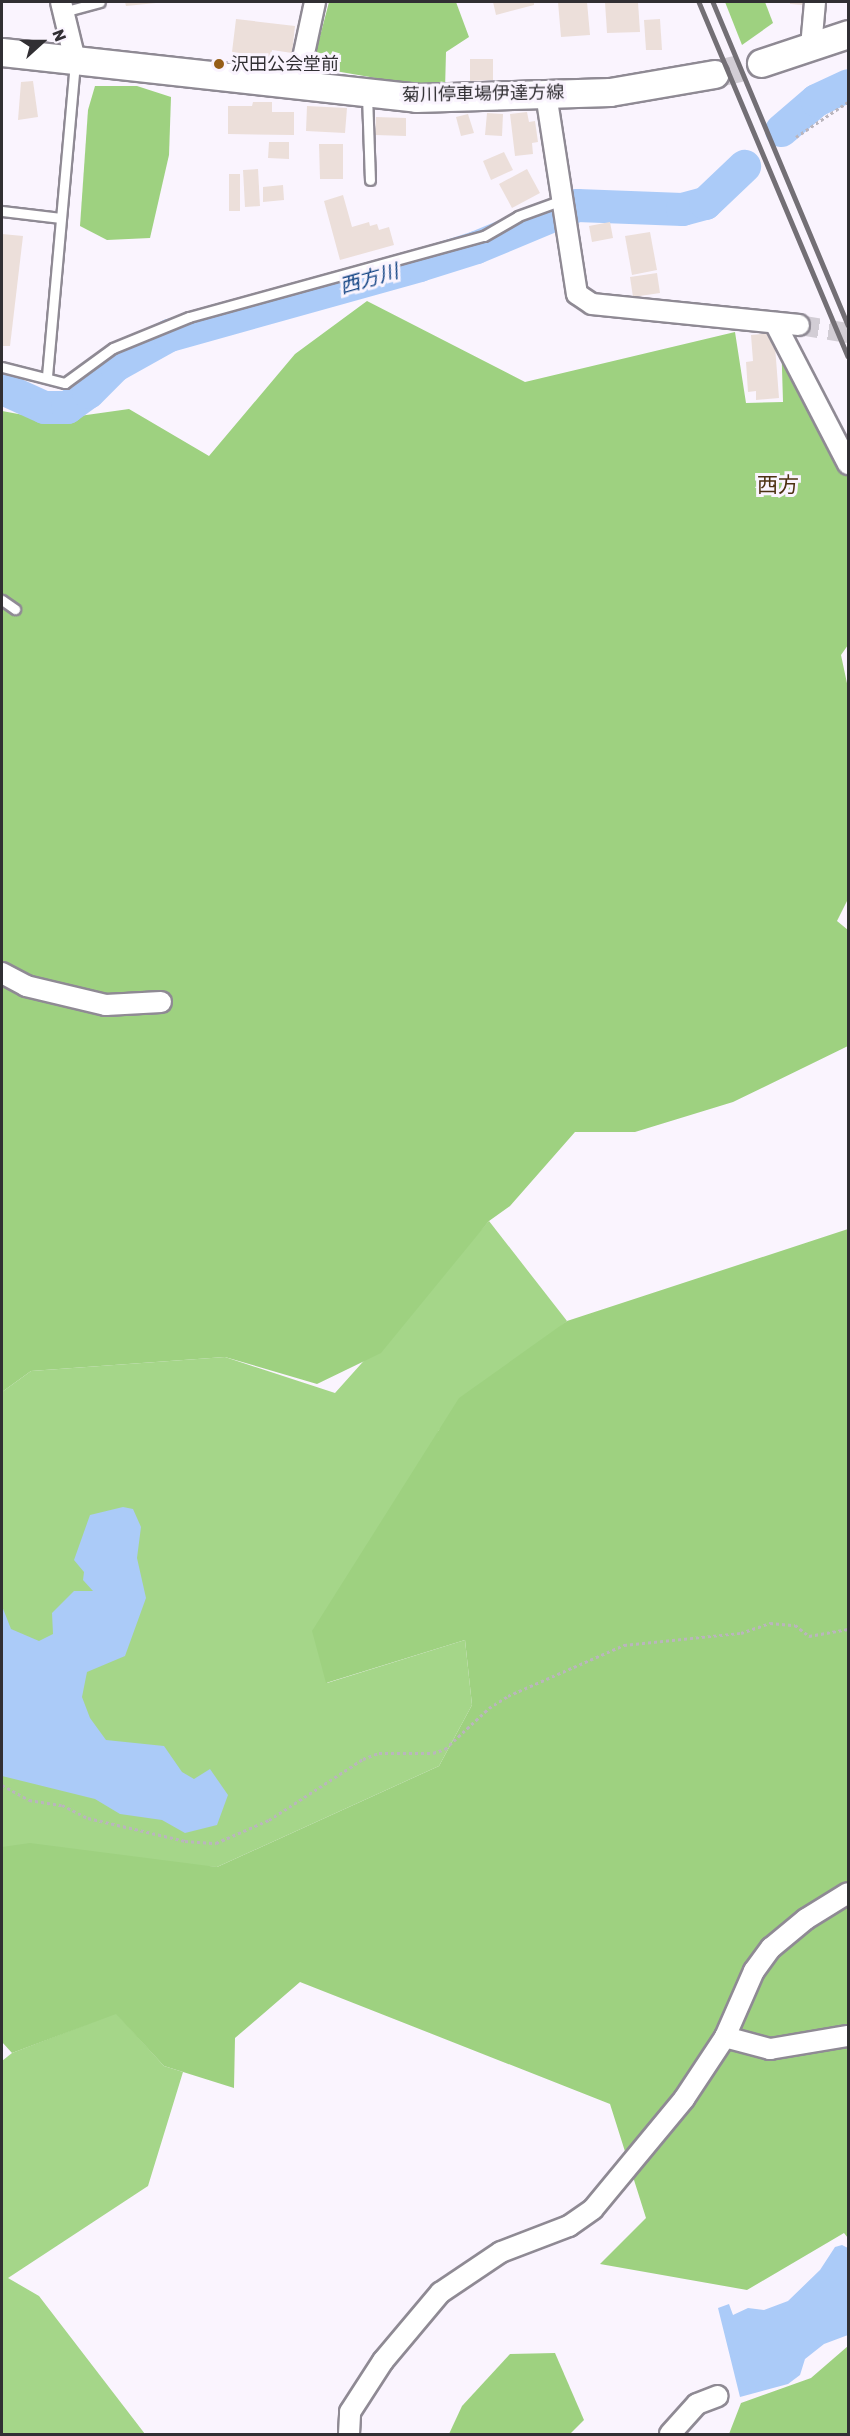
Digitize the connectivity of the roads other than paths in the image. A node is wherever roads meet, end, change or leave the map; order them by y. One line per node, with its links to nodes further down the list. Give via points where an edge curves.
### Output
1 (100, 2): 4 (lane)
2 (315, 2): 11 (street)
3 (815, 2): 6 (street)
4 (62, 7): 8 (street)
5 (849, 34): 6 (main road)
6 (811, 47): 9 (main road)
7 (2, 52): 8 (main road, 菊川停車場伊達方線)
8 (75, 60): 11 (main road, 菊川停車場伊達方線); 17 (lane)
9 (761, 63)
10 (714, 74): 13 (main road, 菊川停車場伊達方線, via 610,92)
11 (297, 86): 12 (main road, 菊川停車場伊達方線)
12 (367, 93): 13 (main road, 菊川停車場伊達方線, via 416,98); 14 (lane)
13 (546, 94): 15 (street)
14 (370, 180)
15 (562, 201): 18 (street, via 577,294 592,304); 21 (lane, via 518,216 483,236 189,317 113,348 65,383)
16 (2, 211): 17 (lane)
17 (61, 218): 21 (lane)
18 (775, 323): 19 (street); 22 (street)
19 (799, 325)
20 (2, 367): 21 (lane)
21 (47, 376)
22 (849, 464)
23 (2, 600): 24 (lane)
24 (15, 609)
25 (2, 973): 26 (street, via 26,986 106,1005)
26 (161, 1002)
27 (849, 1893): 29 (street, via 806,1919 771,1948 754,1971)
28 (849, 2036): 29 (street, via 770,2049)
29 (725, 2037): 31 (street, via 684,2099 593,2209 569,2226 501,2252 441,2293 383,2361 351,2412)
30 (718, 2396): 32 (street, via 697,2404)
31 (349, 2434)
32 (670, 2434)

